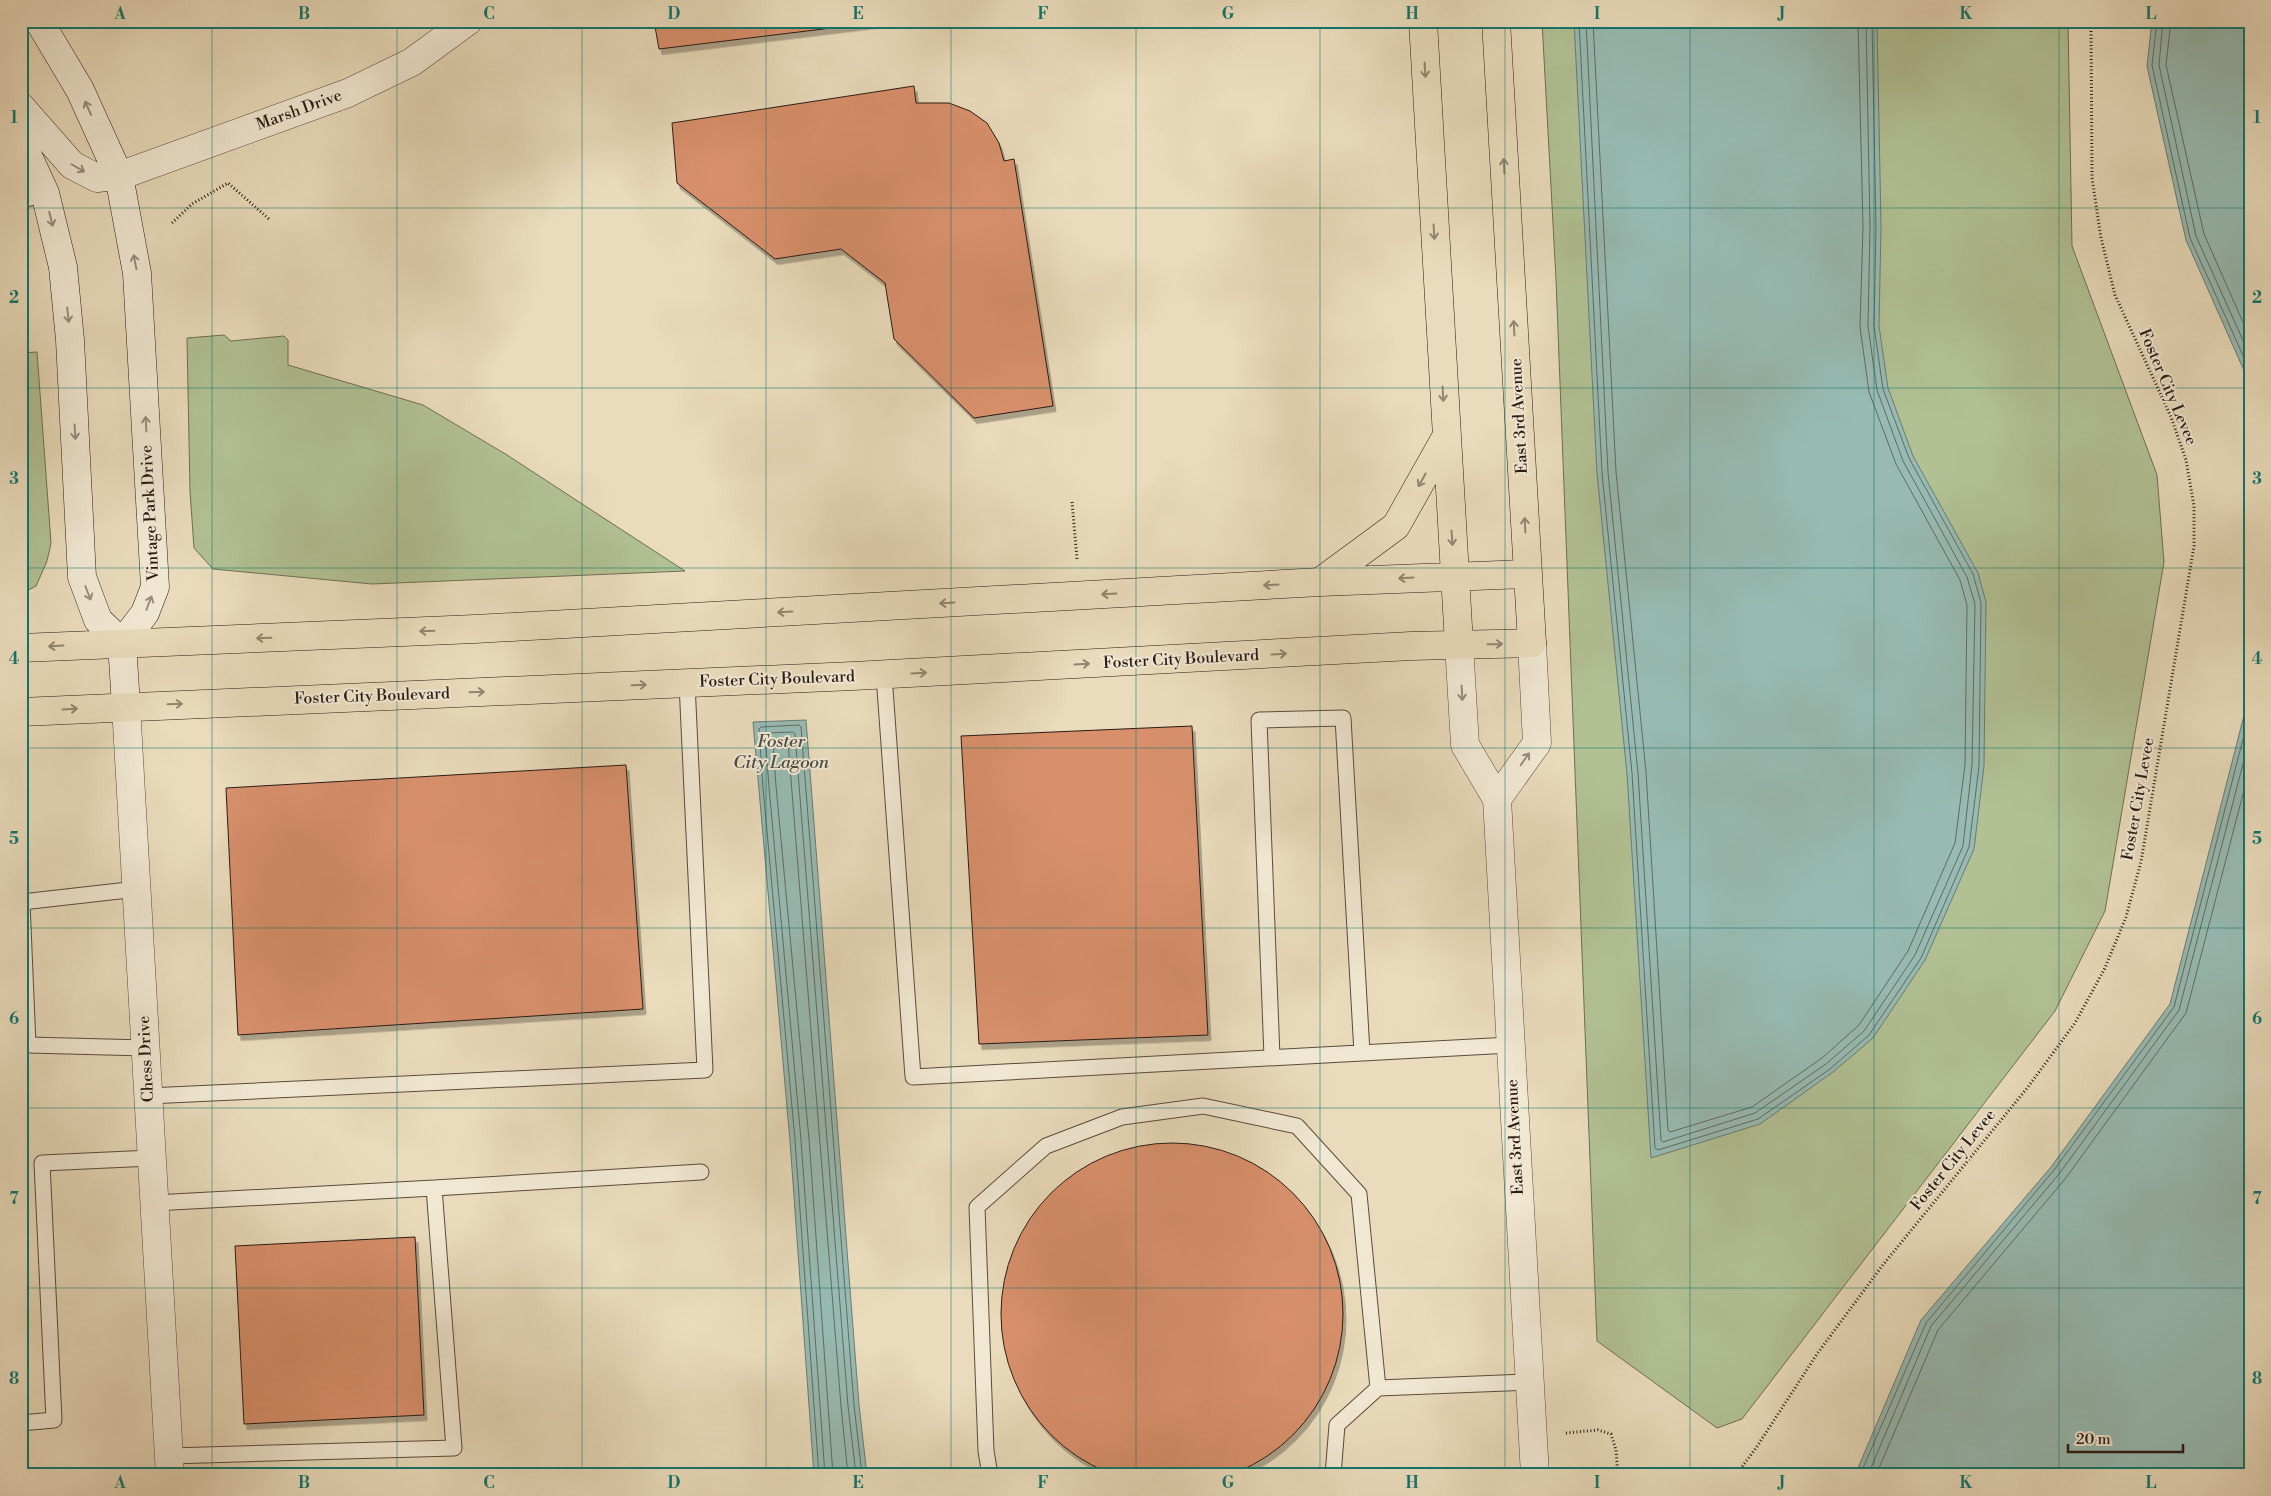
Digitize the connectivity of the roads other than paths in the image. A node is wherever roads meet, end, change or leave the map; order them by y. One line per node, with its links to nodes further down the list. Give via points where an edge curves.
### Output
1 (39, 21): 7 (street, Vintage Park Drive, one-way to 1, via 80,90)
2 (1423, 21): 9 (main road, East 3rd Avenue, one-way to 9)
3 (1496, 21): 10 (main road, East 3rd Avenue, one-way to 3)
4 (453, 25): 7 (street, Marsh Drive, via 412,62 348,93)
5 (21, 108): 7 (street, Marsh Drive, one-way to 7, via 72,165 97,178)
6 (21, 141): 8 (street)
7 (119, 176): 13 (street, Vintage Park Drive, one-way to 7, via 145,614 155,587 137,273)
8 (33, 197): 13 (street, one-way to 13, via 63,267 70,331 82,577 98,620)
9 (1446, 437): 11 (main road, East 3rd Avenue, one-way to 11); 12 (main road, one-way to 12, via 1396,526)
10 (1528, 574): 11 (main road); 14 (main road, East 3rd Avenue)
11 (1454, 576): 12 (main road, one-way to 12); 15 (main road, East 3rd Avenue)
12 (1320, 582): 13 (main road, one-way to 13, via 475,629)
13 (122, 643): 16 (main road, one-way to 16); 19 (street, Chess Drive)
14 (1532, 643): 15 (main road, Foster City Boulevard, one-way to 14); 21 (street, East 3rd Avenue, one-way to 14, via 1537,744)
15 (1459, 644): 17 (main road, Foster City Boulevard, one-way to 15); 21 (street, East 3rd Avenue, one-way to 21, via 1465,745)
16 (21, 648)
17 (884, 675): 18 (main road, Foster City Boulevard); 26 (lane, via 913,1077)
18 (687, 683): 19 (main road, Foster City Boulevard, one-way to 18); 27 (lane, via 705,1070)
19 (126, 706): 20 (main road, Foster City Boulevard, one-way to 19); 22 (street, Chess Drive)
20 (21, 712)
21 (1497, 799): 23 (street, East 3rd Avenue)
22 (137, 889): 24 (street, Chess Drive); 24 (lane, via 22,902 28,1045)
23 (1510, 1045): 25 (lane); 32 (street, East 3rd Avenue)
24 (146, 1048): 27 (street, Chess Drive)
25 (1362, 1053): 26 (lane); 26 (lane, via 1343,718 1258,720)
26 (1272, 1058)
27 (148, 1096): 28 (street, Chess Drive)
28 (152, 1158): 31 (street, Chess Drive); 34 (lane, via 42,1163 54,1420)
29 (701, 1172): 30 (lane)
30 (434, 1188): 31 (lane); 35 (lane, via 454,1448)
31 (154, 1203): 35 (street, Chess Drive)
32 (1530, 1382): 33 (lane); 38 (street, East 3rd Avenue)
33 (1378, 1388): 36 (lane, via 1359,1194 1297,1126 1203,1106 1122,1118 1046,1146 977,1207 986,1451); 37 (lane, via 1337,1424)
34 (21, 1423)
35 (170, 1466)
36 (990, 1475)
37 (1333, 1475)
38 (1535, 1475)

